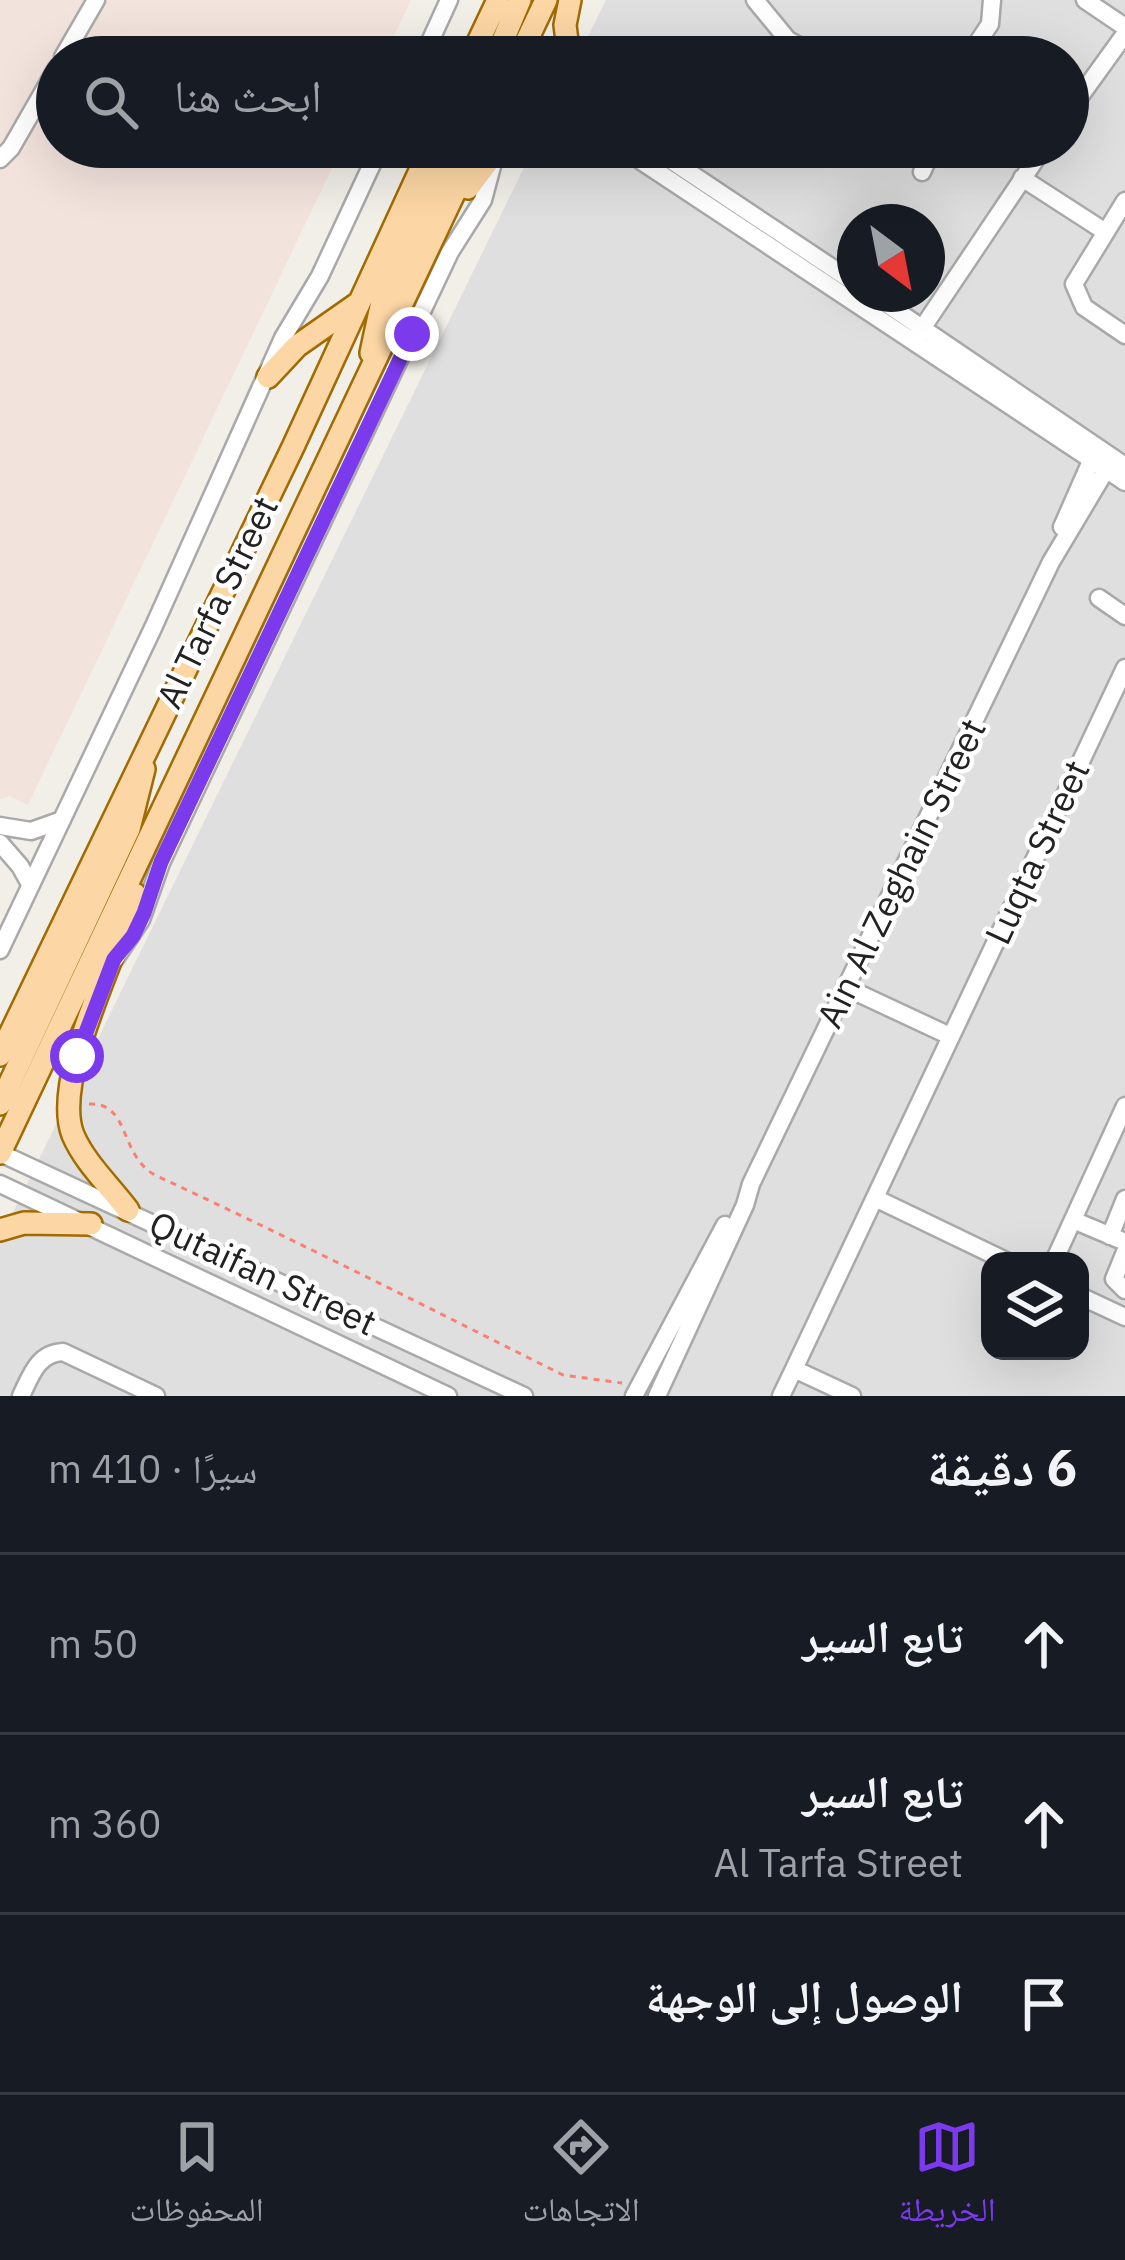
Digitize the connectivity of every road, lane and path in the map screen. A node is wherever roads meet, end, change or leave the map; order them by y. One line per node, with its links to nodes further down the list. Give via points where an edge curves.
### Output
1 (96, 0): 10 (street)
2 (449, 0): 11 (street)
3 (498, 0): 12 (main road)
4 (520, 0): 13 (main road)
5 (755, 0): 16 (street)
6 (992, 0): 17 (street)
7 (1085, 0): 9 (street)
8 (564, 2): 14 (main road); 15 (main road)
9 (1125, 30): 18 (street)
10 (75, 36)
11 (432, 36)
12 (481, 36)
13 (511, 36)
14 (527, 36)
15 (566, 36)
16 (785, 36)
17 (982, 36)
18 (1089, 82)
19 (36, 105): 20 (street)
20 (0, 159)
21 (370, 168): 39 (street, Al Tarfa Street)
22 (421, 168): 35 (main road, Al Tarfa Street)
23 (444, 168): 40 (main road, via 383,297)
24 (478, 168): 40 (main road, Al Tarfa Street)
25 (488, 168): 54 (street, Al Tarfa Street, via 486,194 450,252 133,936)
26 (654, 168): 37 (street)
27 (682, 168): 34 (street)
28 (924, 168): 30 (street)
29 (1029, 168): 31 (street)
30 (922, 172)
31 (1022, 178): 33 (street); 37 (street)
32 (1125, 201): 33 (street)
33 (1104, 231): 38 (street, via 1075,292)
34 (837, 271)
35 (357, 304): 39 (main road); 46 (main road, Al Tarfa Street)
36 (894, 312): 37 (street)
37 (919, 333): 41 (street)
38 (1125, 334)
39 (268, 377): 47 (street, Al Tarfa Street)
40 (367, 378): 50 (main road, Al Tarfa Street)
41 (1106, 460): 42 (street); 55 (street, Ain Al Zeghain Street)
42 (1125, 482)
43 (1099, 598): 44 (street)
44 (1125, 616)
45 (1125, 668): 56 (street, Luqta Street)
46 (147, 745): 57 (main road, Al Tarfa Street); 58 (main road, via 129,829)
47 (62, 820): 49 (street); 52 (street, Al Tarfa Street)
48 (0, 826): 49 (street)
49 (19, 831): 51 (street)
50 (148, 842): 54 (main road); 61 (main road, Al Tarfa Street)
51 (4, 847): 52 (street)
52 (30, 884): 53 (street, Al Tarfa Street)
53 (0, 950)
54 (114, 959): 65 (main road, via 67,1107 81,1149)
55 (845, 987): 56 (street); 77 (street, Ain Al Zeghain Street)
56 (950, 1036): 63 (street, Luqta Street)
57 (0, 1055)
58 (0, 1104)
59 (84, 1105): 77 (path, via 113,1111 136,1162 152,1174 563,1375)
60 (1125, 1108): 66 (street)
61 (0, 1153): 65 (street, Qutaifan Street)
62 (0, 1184): 67 (street)
63 (874, 1198): 70 (street); 76 (street, Luqta Street)
64 (1125, 1199): 69 (street)
65 (128, 1210): 81 (street, Qutaifan Street)
66 (1073, 1220): 69 (street); 71 (street)
67 (91, 1224): 68 (main road); 80 (street)
68 (0, 1230)
69 (1117, 1239)
70 (987, 1252)
71 (1058, 1252)
72 (1125, 1252): 73 (street, via 1114,1280)
73 (1125, 1290)
74 (1089, 1300): 75 (street)
75 (1125, 1317)
76 (794, 1369): 82 (street, Luqta Street); 83 (street)
77 (645, 1392)
78 (21, 1396): 79 (street, via 42,1359 63,1352)
79 (156, 1396)
80 (448, 1396)
81 (524, 1396)
82 (782, 1396)
83 (852, 1396)

